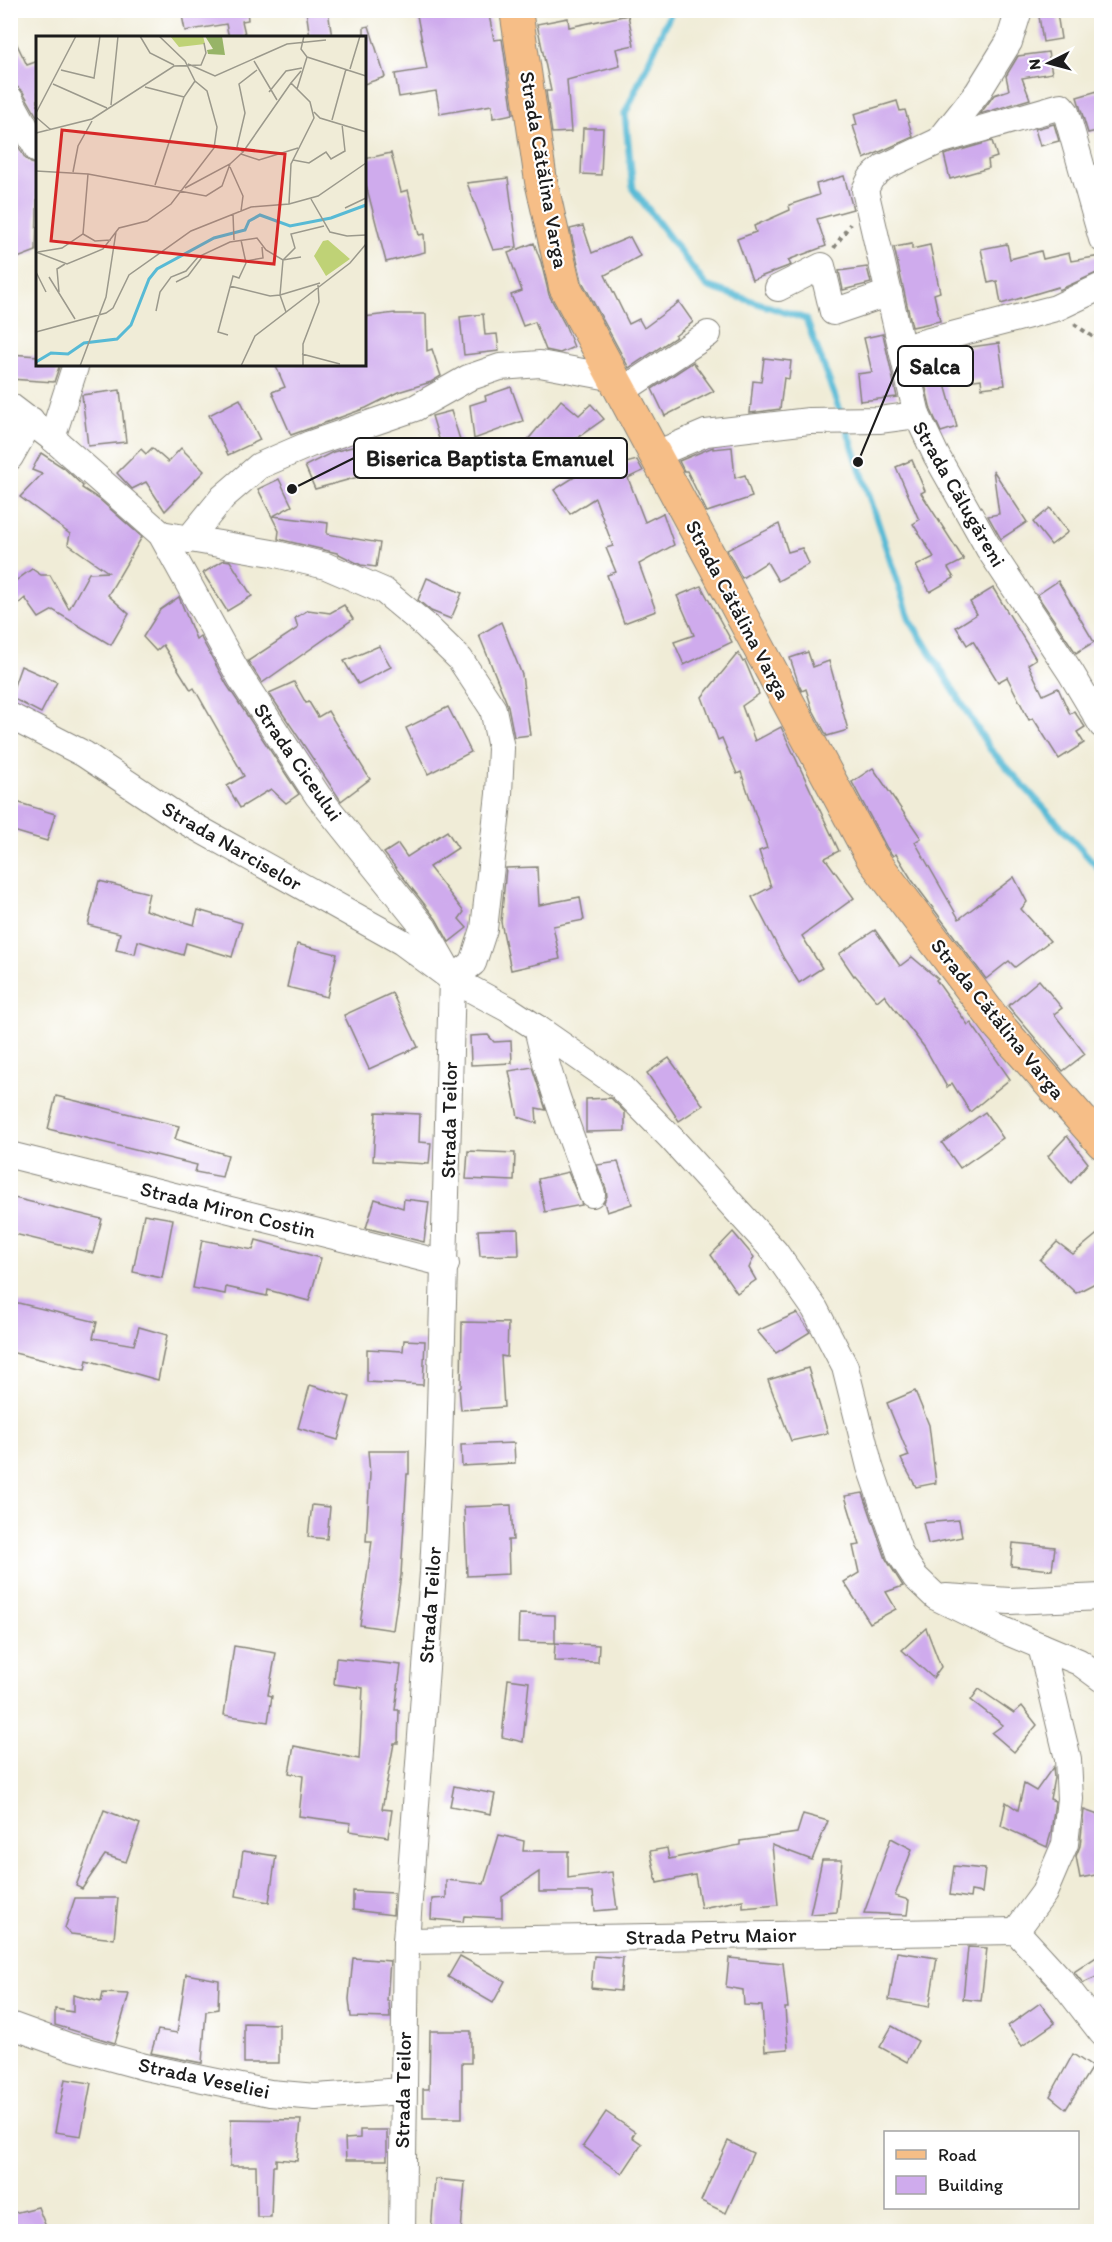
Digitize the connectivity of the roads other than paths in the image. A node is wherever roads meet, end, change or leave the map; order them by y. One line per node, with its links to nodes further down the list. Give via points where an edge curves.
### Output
1 (516, 10): 13 (main road, Strada Cătălina Varga, via 541,181 565,287)
2 (1019, 10): 4 (street, via 1003,52 978,92)
3 (10, 99): 5 (street)
4 (939, 141): 6 (street, via 1061,106 1066,112); 9 (street, via 884,167 871,178 866,194)
5 (36, 146)
6 (1101, 239)
7 (1101, 286): 11 (street, via 1056,308)
8 (778, 288): 9 (street, via 822,266 833,312)
9 (889, 293): 11 (street)
10 (708, 334): 13 (street)
11 (902, 348): 15 (street)
12 (75, 366): 17 (street)
13 (618, 385): 18 (main road, Strada Cătălina Varga); 21 (street, via 540,364 500,367 468,378 415,408 259,466 223,497)
14 (10, 406): 16 (street)
15 (917, 415): 18 (street, Strada Călugăreni, via 809,421 706,433); 22 (street, Strada Călugăreni, via 989,549)
16 (31, 420): 17 (street); 19 (street)
17 (52, 438): 20 (street)
18 (654, 455): 28 (main road, Strada Cătălina Varga, via 872,858 999,1026)
19 (10, 457)
20 (161, 534): 21 (street); 26 (street, Strada Ciceului, via 259,707 318,796 424,928)
21 (188, 540): 26 (street, via 326,566 384,591 460,659 493,709 501,747 484,929 472,963)
22 (1071, 673): 23 (street, Strada Călugăreni); 25 (street, Strada Călugăreni)
23 (1101, 704)
24 (10, 716): 26 (street, Strada Narciselor, via 84,754 183,820 402,942)
25 (1101, 725)
26 (452, 978): 27 (street, Strada Narciselor); 31 (street, Strada Teilor)
27 (537, 1028): 30 (street, via 545,1065); 32 (street, Strada Narciselor, via 619,1085 775,1252 815,1309 845,1367 870,1467 900,1554 915,1577)
28 (1101, 1143)
29 (10, 1155): 31 (street, Strada Miron Costin)
30 (592, 1194)
31 (446, 1264): 37 (street, Strada Teilor, via 433,1572)
32 (936, 1597): 33 (street, via 1010,1601); 34 (street, Strada Narciselor)
33 (1101, 1597)
34 (1041, 1646): 35 (street, Strada Narciselor, via 1079,1662); 36 (street, via 1068,1759 1070,1799 1065,1844 1044,1893)
35 (1101, 1679)
36 (1016, 1931): 37 (street, Strada Petru Maior); 39 (street, via 1061,1980)
37 (406, 1941): 40 (street, Strada Teilor)
38 (10, 2025): 40 (street, Strada Veseliei, via 145,2067 270,2093 316,2097)
39 (1101, 2033)
40 (403, 2091): 41 (street, Strada Teilor)
41 (402, 2232)

